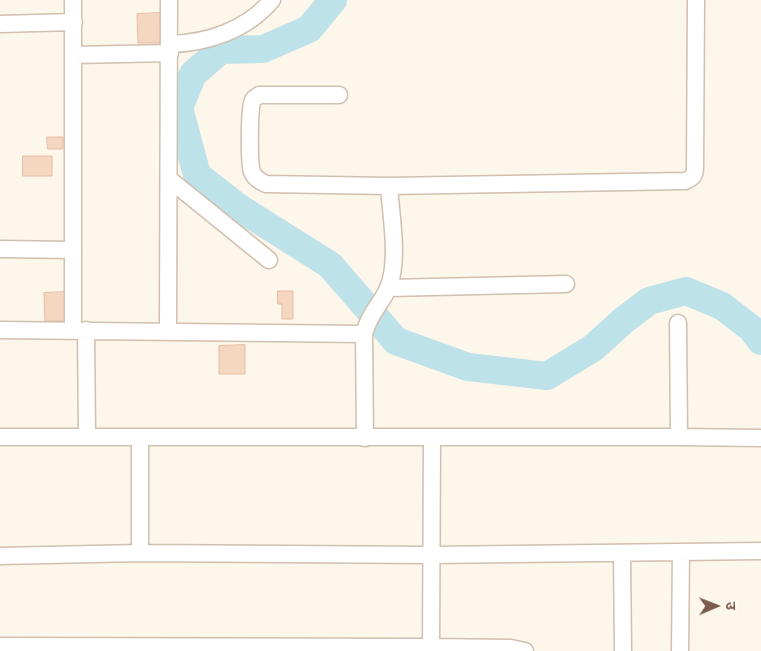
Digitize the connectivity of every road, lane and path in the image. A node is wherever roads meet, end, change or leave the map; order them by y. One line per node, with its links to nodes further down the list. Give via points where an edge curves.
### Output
1 (73, 0): 5 (street)
2 (169, 0): 7 (street)
3 (272, 0): 7 (street, via 251,20 235,29)
4 (696, 0): 11 (street, via 696,167 691,178 685,181)
5 (74, 22): 6 (street); 8 (street)
6 (0, 24)
7 (170, 49): 8 (street); 10 (street)
8 (73, 55): 13 (street)
9 (339, 95): 11 (street, via 267,94 253,100 252,171 257,180 266,184)
10 (169, 179): 14 (street); 21 (street)
11 (389, 186): 16 (street, via 394,257)
12 (0, 249): 13 (street)
13 (73, 250): 20 (street)
14 (270, 260)
15 (566, 284): 16 (street)
16 (388, 288): 17 (street)
17 (369, 321): 21 (street); 26 (street)
18 (678, 324): 25 (street)
19 (0, 330): 20 (street)
20 (80, 330): 21 (street); 23 (street)
21 (168, 331)
22 (0, 437): 23 (street)
23 (87, 437): 24 (street)
24 (140, 437): 26 (street); 31 (street)
25 (679, 437): 27 (street); 28 (street)
26 (365, 438): 27 (street)
27 (432, 438): 33 (street)
28 (761, 438)
29 (761, 551): 30 (street)
30 (681, 552): 32 (street); 40 (street)
31 (140, 553): 33 (street); 34 (street)
32 (622, 554): 33 (street); 39 (street)
33 (431, 555): 36 (street)
34 (0, 556)
35 (0, 646): 37 (street)
36 (432, 646): 37 (street); 38 (street)
37 (287, 648)
38 (525, 651)
39 (623, 651)
40 (680, 651)

